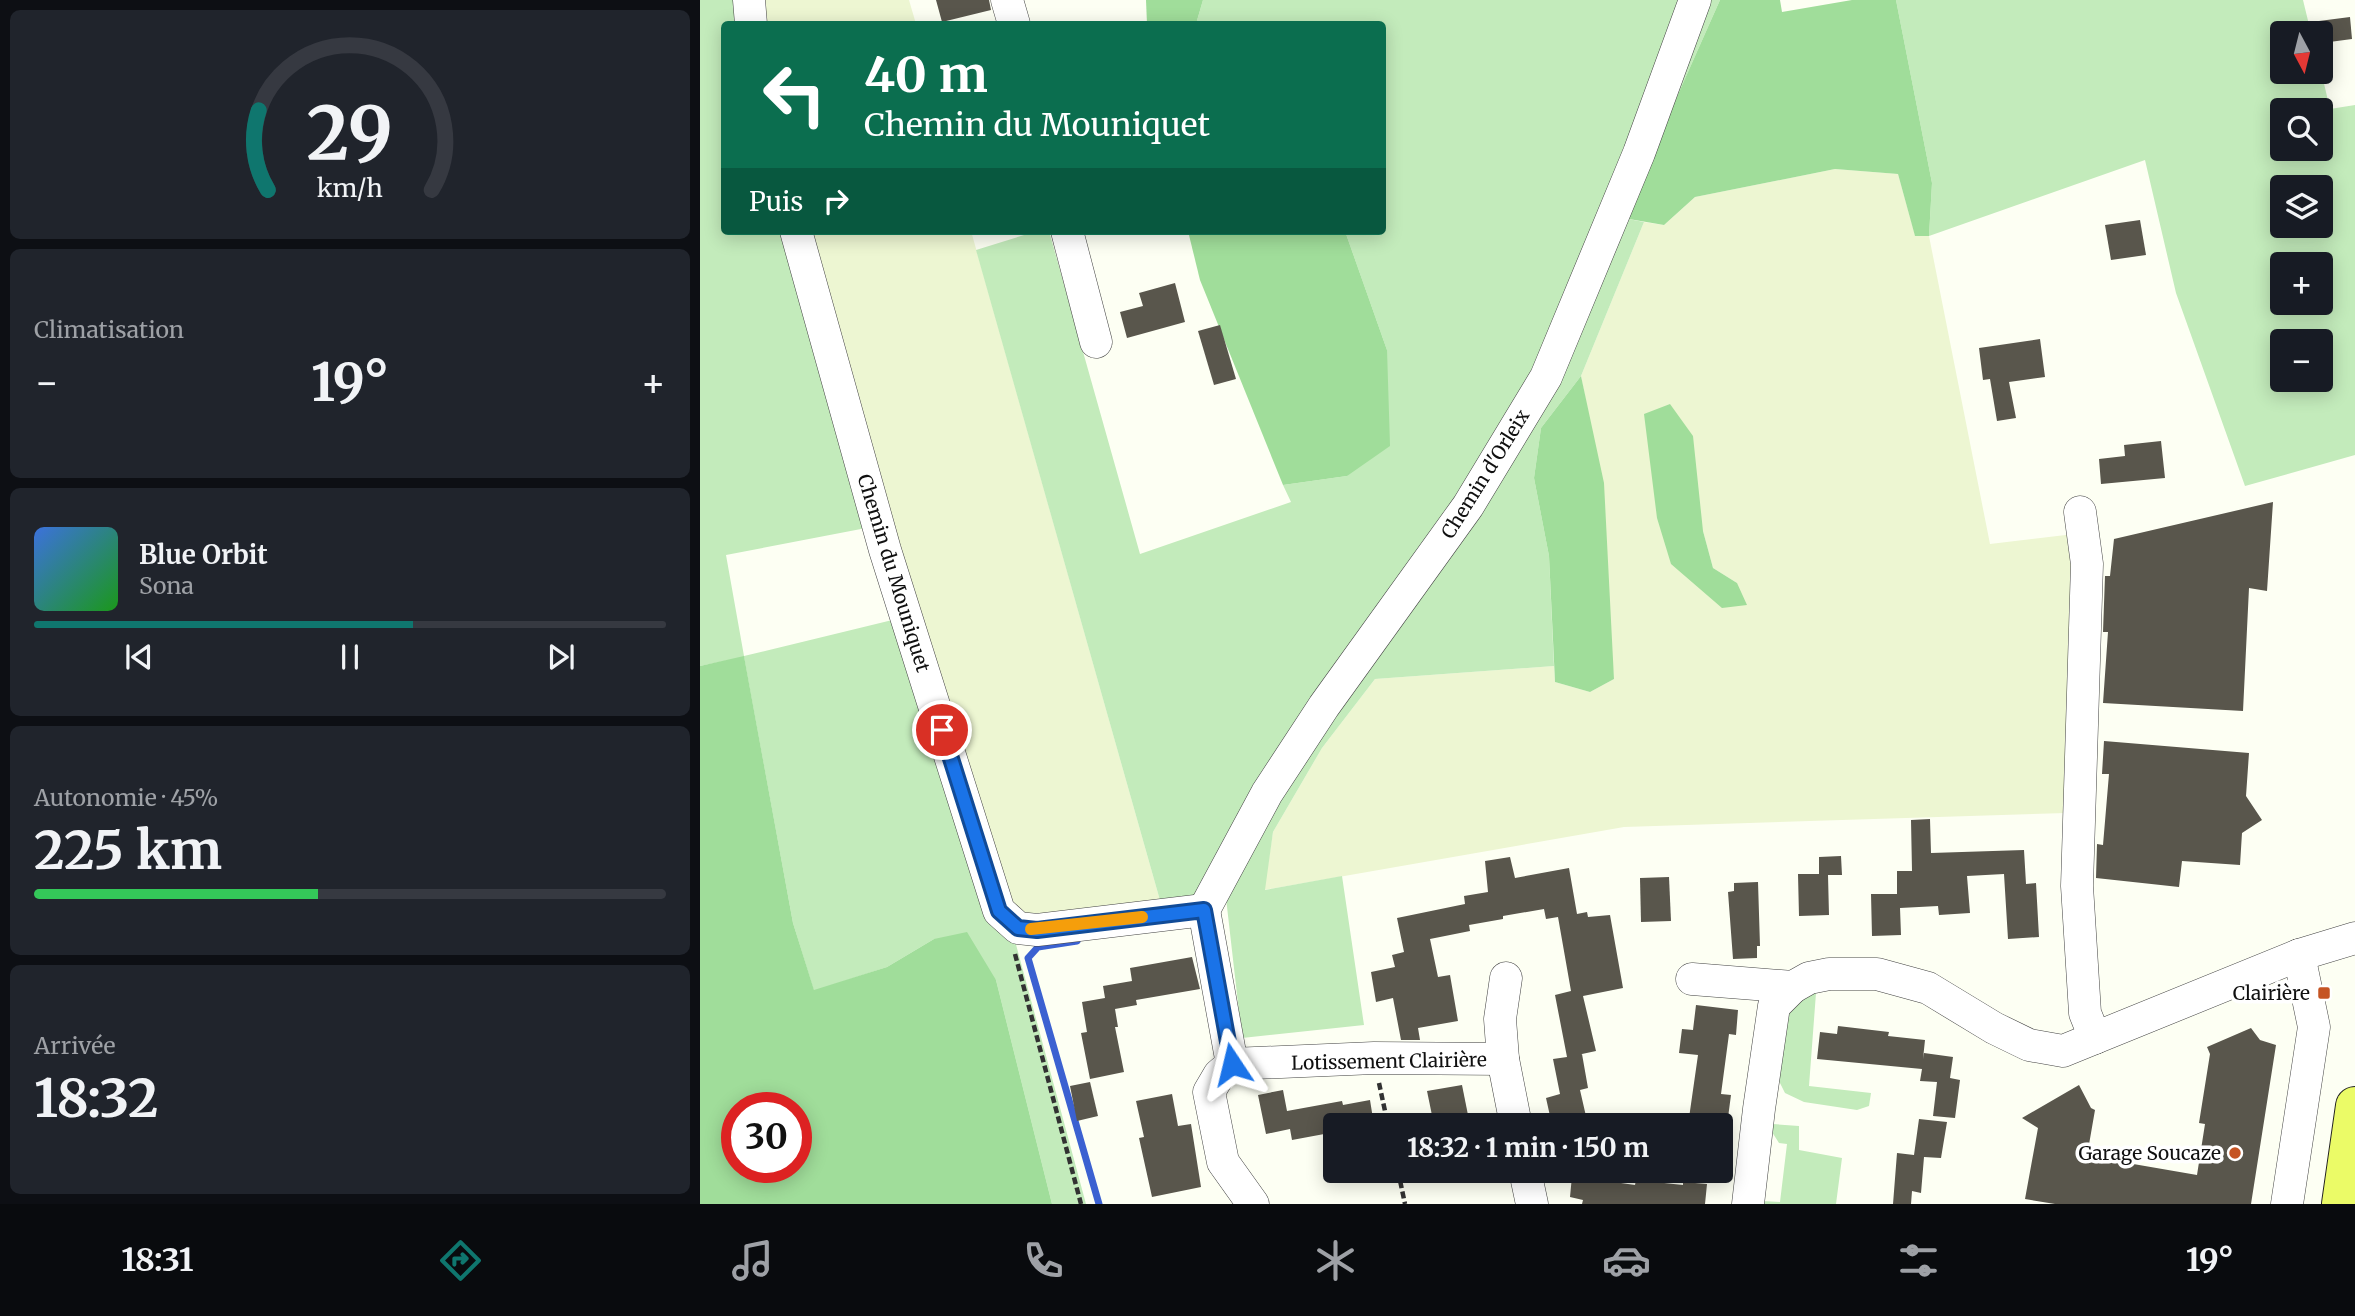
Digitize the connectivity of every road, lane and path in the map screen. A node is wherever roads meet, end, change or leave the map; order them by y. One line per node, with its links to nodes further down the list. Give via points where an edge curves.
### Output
1 (749, 0): 4 (street)
2 (1007, 0): 5 (street)
3 (1695, 0): 10 (street, Chemin d'Orleix, via 1639,153 1546,377 1468,506 1267,793)
4 (751, 21)
5 (1013, 21)
6 (797, 235): 11 (street, Chemin du Mouniquet, via 884,550 999,911)
7 (1068, 235): 8 (street)
8 (1096, 342)
9 (2080, 512): 17 (street, via 2087,564 2077,886 2085,1013)
10 (1204, 910): 11 (street, via 1037,930); 20 (street)
11 (1018, 928): 27 (path, via 1015,954)
12 (2355, 938): 13 (street)
13 (2300, 955): 17 (street); 32 (street, via 2314,1027)
14 (1506, 978): 19 (street, Lotissement Clairière, via 1500,1019)
15 (1692, 979): 16 (street)
16 (1793, 986): 17 (street, via 1829,974 1877,974 1928,988 2029,1045 2063,1051); 31 (street, via 1774,1006)
17 (2095, 1038)
18 (1374, 1058): 19 (street, Lotissement Clairière); 20 (street, Lotissement Clairière); 22 (path)
19 (1503, 1059): 23 (street, Lotissement Clairière)
20 (1232, 1064): 28 (street, via 1209,1092 1223,1162)
21 (2355, 1106): 24 (main road)
22 (1385, 1113)
23 (1514, 1113)
24 (2352, 1152): 33 (main road)
25 (1401, 1183): 29 (path)
26 (1528, 1183): 30 (street)
27 (1081, 1204)
28 (1253, 1204)
29 (1405, 1204)
30 (1532, 1204)
31 (1748, 1204)
32 (2287, 1204)
33 (2341, 1204)

